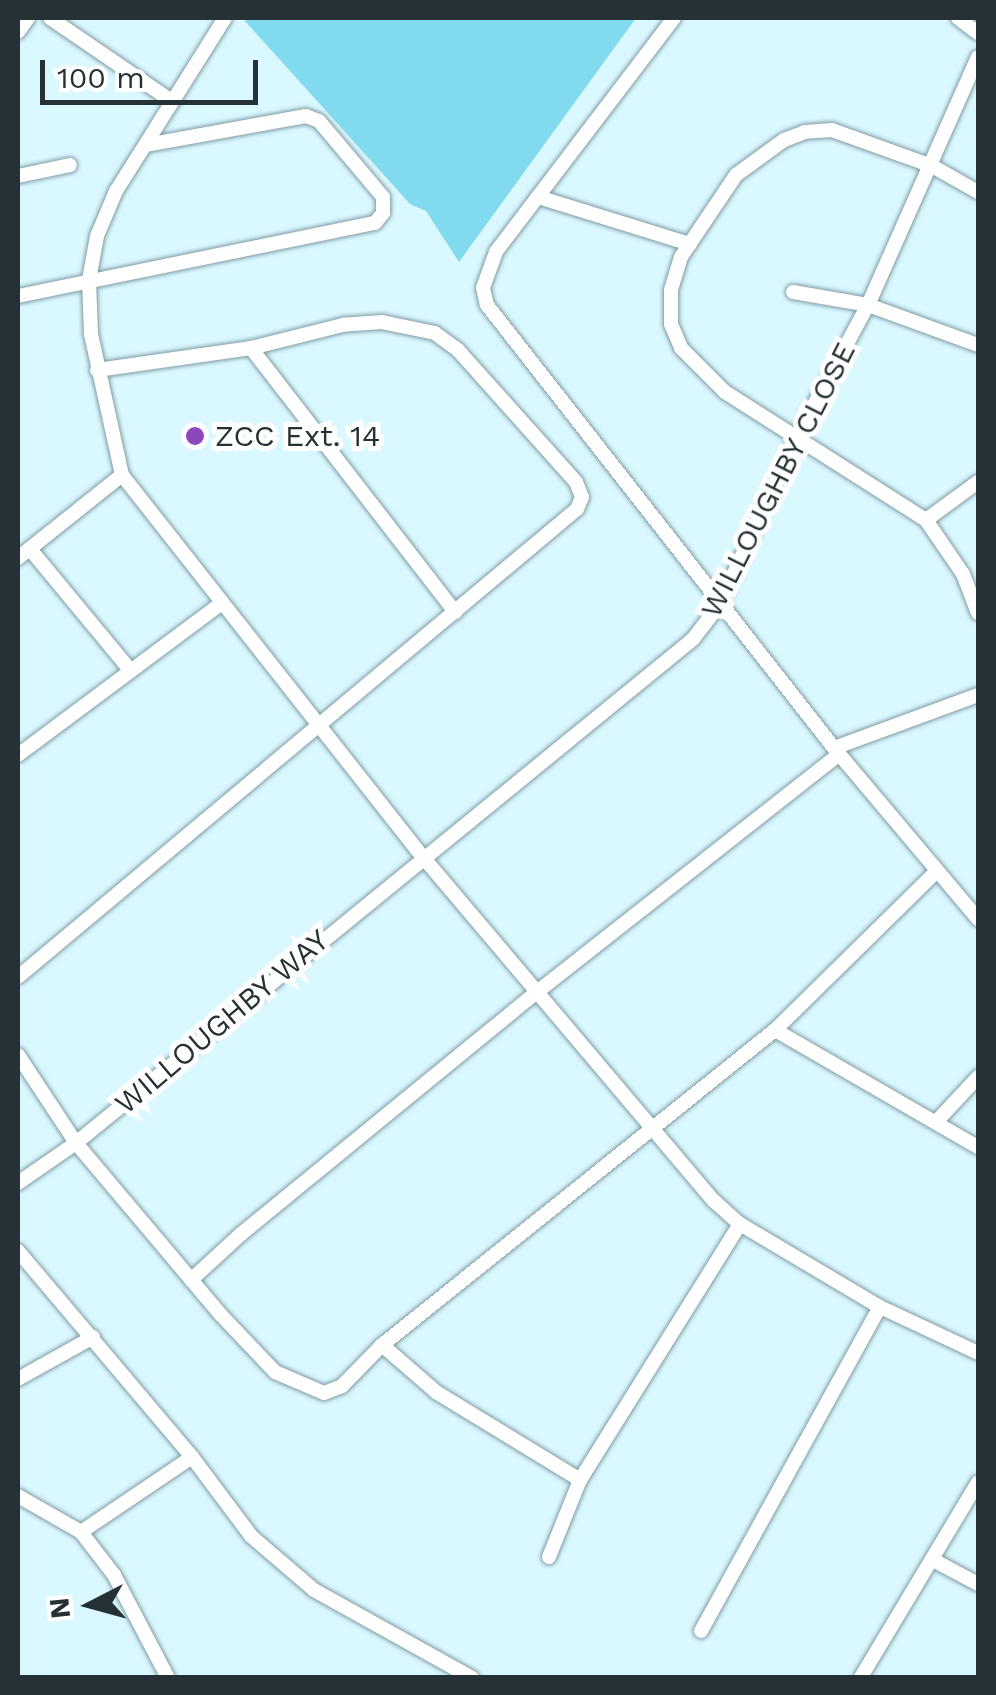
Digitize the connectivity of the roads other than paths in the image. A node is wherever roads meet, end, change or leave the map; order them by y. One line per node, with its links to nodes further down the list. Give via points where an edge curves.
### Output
1 (28, 18): 6 (street)
2 (50, 18): 9 (street)
3 (225, 18): 9 (street)
4 (674, 18): 15 (street)
5 (958, 18): 7 (street)
6 (18, 32)
7 (978, 33)
8 (978, 57): 12 (street, WILLOUGHBY CLOSE)
9 (170, 100): 10 (street)
10 (146, 144): 17 (street, via 104,221); 17 (street, via 306,116 319,121 383,197 382,213 375,223)
11 (70, 165): 13 (street)
12 (932, 166): 14 (street); 16 (street, via 832,130 805,132 759,154 736,175); 20 (street, WILLOUGHBY CLOSE)
13 (18, 176)
14 (978, 192)
15 (538, 196): 16 (street); 30 (street, via 490,263 482,288 488,305)
16 (690, 244): 24 (street, via 671,290 671,324 680,348 726,392)
17 (89, 280): 19 (street); 23 (street)
18 (793, 292): 20 (street)
19 (18, 296)
20 (868, 305): 21 (street); 24 (street, WILLOUGHBY CLOSE)
21 (978, 346)
22 (251, 348): 23 (street); 31 (street); 31 (street, via 343,324 382,322 435,333 458,350 576,482 582,498 577,510)
23 (97, 370): 25 (street)
24 (796, 438): 27 (street); 30 (street, WILLOUGHBY CLOSE)
25 (122, 475): 28 (street); 29 (street)
26 (978, 482): 27 (street)
27 (926, 520): 32 (street, via 963,574)
28 (24, 554): 33 (street)
29 (222, 603): 33 (street); 35 (street)
30 (720, 604): 36 (street); 38 (street, WILLOUGHBY CLOSE, via 694,639 656,672)
31 (455, 612): 35 (street)
32 (978, 613)
33 (131, 672): 37 (street)
34 (978, 694): 36 (street)
35 (319, 721): 38 (street); 41 (street)
36 (836, 751): 39 (street); 42 (street)
37 (18, 755)
38 (423, 857): 42 (street); 48 (street, WILLOUGHBY WAY)
39 (937, 871): 40 (street); 43 (street)
40 (978, 919)
41 (18, 977)
42 (538, 992): 47 (street); 53 (street)
43 (775, 1030): 46 (street); 47 (street)
44 (18, 1055): 48 (street)
45 (978, 1077): 46 (street)
46 (936, 1122): 49 (street)
47 (650, 1127): 51 (street); 56 (street)
48 (76, 1143): 50 (street, WILLOUGHBY WAY); 53 (street)
49 (978, 1147)
50 (18, 1183)
51 (740, 1224): 54 (street); 60 (street)
52 (18, 1251): 55 (street)
53 (191, 1280): 56 (street, via 275,1372 299,1386 324,1393 342,1386)
54 (880, 1306): 57 (street); 67 (street)
55 (93, 1337): 58 (street); 59 (street)
56 (382, 1345): 60 (street, via 436,1392)
57 (978, 1353)
58 (18, 1379)
59 (192, 1457): 63 (street); 70 (street, via 251,1536 314,1590)
60 (580, 1480): 64 (street)
61 (978, 1482): 65 (street)
62 (18, 1496): 63 (street)
63 (81, 1532): 69 (street, via 114,1576)
64 (549, 1557)
65 (935, 1560): 66 (street); 68 (street)
66 (978, 1584)
67 (701, 1631)
68 (862, 1677)
69 (168, 1678)
70 (472, 1678)

